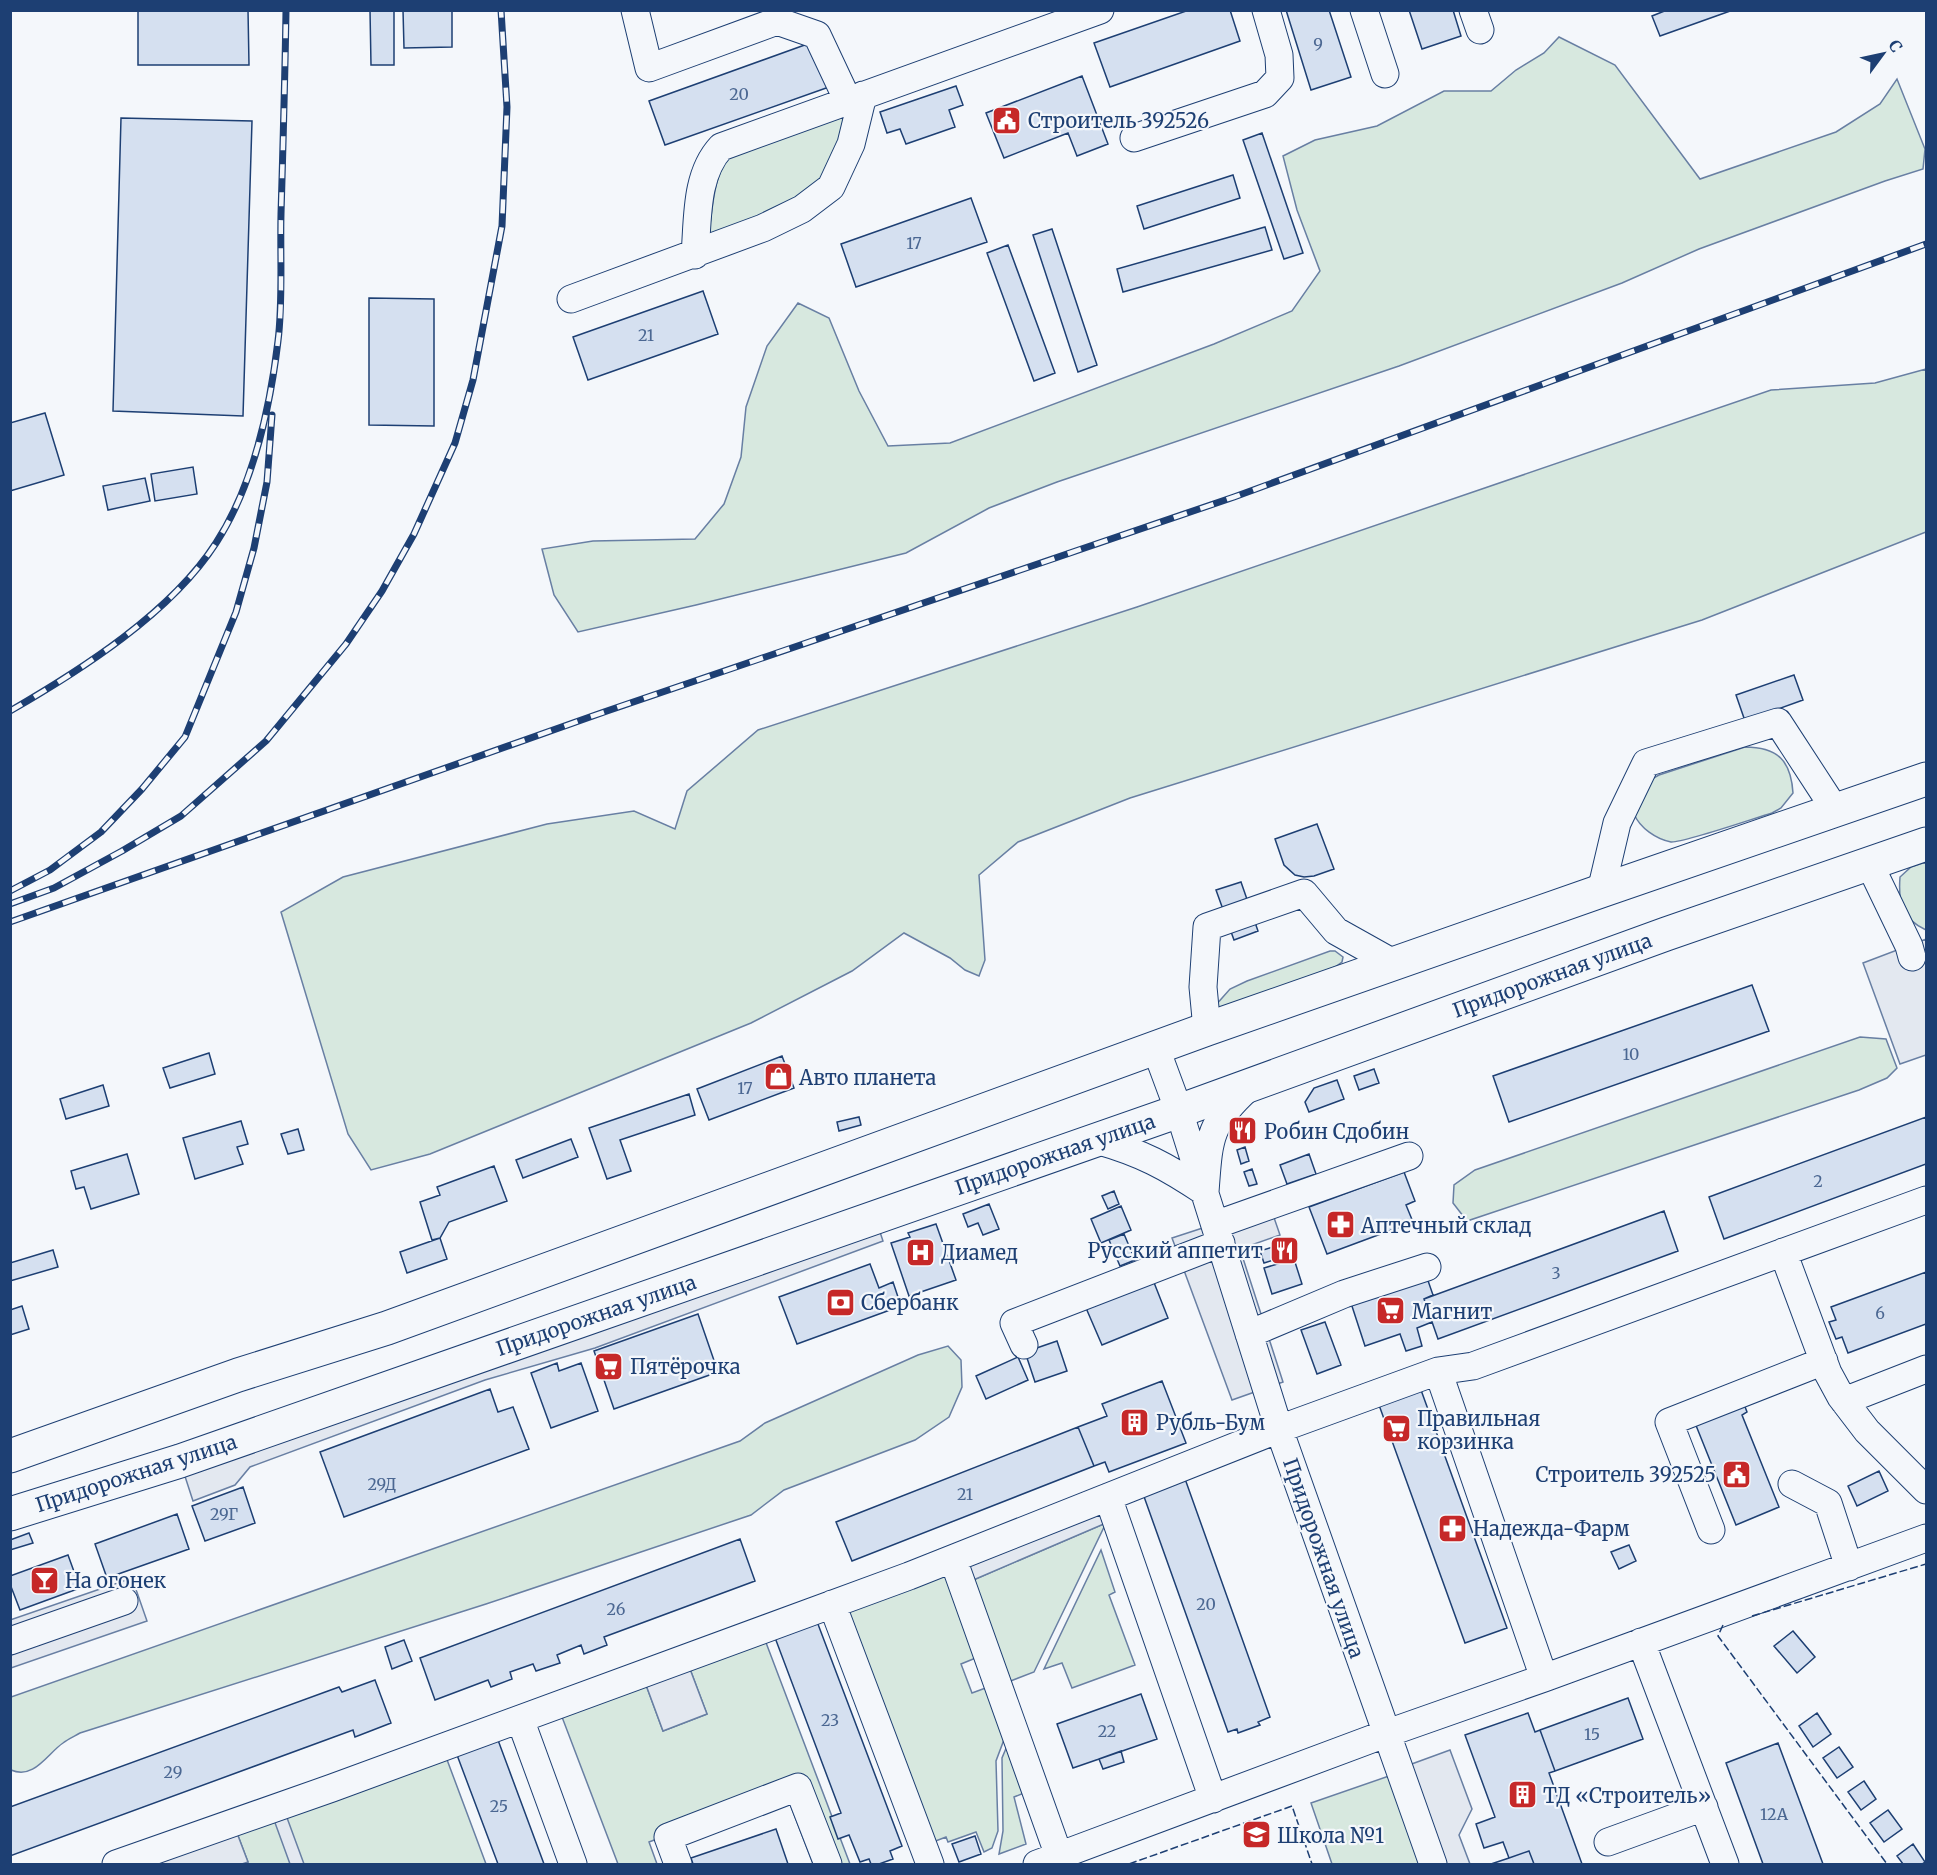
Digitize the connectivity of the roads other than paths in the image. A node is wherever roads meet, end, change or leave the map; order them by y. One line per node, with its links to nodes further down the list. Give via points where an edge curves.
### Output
1 (635, 10): 6 (street, via 649,68 777,21 817,35)
2 (1100, 10): 6 (street)
3 (1266, 10): 7 (street, via 1279,56 1280,78 1265,94)
4 (1364, 10): 5 (street)
5 (1385, 74)
6 (856, 98): 8 (street, via 851,144 831,187 802,209); 8 (street, via 721,147 711,158 702,184)
7 (1134, 138)
8 (695, 255): 9 (street)
9 (571, 299)
10 (1926, 779): 11 (main road)
11 (1836, 812): 14 (main road); 14 (street, via 1778,722 1646,763 1617,823)
12 (1926, 844): 13 (main road, Придорожная улица)
13 (1869, 864): 15 (street); 19 (main road, Придорожная улица)
14 (1601, 891): 16 (main road)
15 (1912, 957)
16 (1395, 964): 17 (main road); 17 (street, via 1336,931 1304,893 1207,927 1203,987)
17 (1207, 1029): 18 (main road)
18 (1156, 1049): 20 (street); 35 (main road, via 387,1328 238,1375)
19 (1252, 1084): 20 (main road, Придорожная улица); 23 (street, via 1216,1124 1209,1143)
20 (1179, 1111): 21 (main road, Придорожная улица); 23 (street, Придорожная улица)
21 (1096, 1140): 23 (street, via 1156,1161); 39 (main road, Придорожная улица, via 180,1461)
22 (1409, 1156): 25 (street)
23 (1205, 1192): 25 (street, Придорожная улица)
24 (1926, 1200): 26 (street)
25 (1218, 1234): 28 (street, Придорожная улица); 29 (street, via 1014,1323)
26 (1783, 1252): 30 (street); 32 (street, via 1473,1366)
27 (1427, 1267): 28 (street, via 1344,1294)
28 (1249, 1335): 34 (street, Придорожная улица)
29 (1024, 1345)
30 (1824, 1360): 33 (street); 40 (street, via 1669,1422)
31 (1926, 1369): 33 (street)
32 (1438, 1371): 34 (street); 48 (street)
33 (1844, 1401): 37 (street, via 1867,1431)
34 (1279, 1429): 38 (street); 50 (street, Придорожная улица)
35 (10, 1456)
36 (1792, 1484): 43 (street, via 1828,1503)
37 (1926, 1490)
38 (1108, 1497): 42 (street); 51 (street)
39 (10, 1514)
40 (1711, 1530)
41 (1926, 1538): 43 (street)
42 (954, 1558): 45 (street); 54 (street)
43 (1849, 1567): 47 (street)
44 (124, 1601): 46 (street)
45 (832, 1604): 49 (street); 59 (street)
46 (10, 1641)
47 (1641, 1642): 48 (street); 52 (street)
48 (1544, 1678): 50 (street)
49 (520, 1719): 55 (street); 56 (street)
50 (1385, 1734): 51 (street); 60 (street, Придорожная улица)
51 (1213, 1799): 54 (street)
52 (1704, 1807): 53 (street); 61 (street)
53 (1608, 1842)
54 (1048, 1860)
55 (116, 1864)
56 (573, 1864)
57 (678, 1864): 58 (street, via 668,1837 798,1788)
58 (828, 1864)
59 (930, 1864)
60 (1433, 1864)
61 (1725, 1864)

